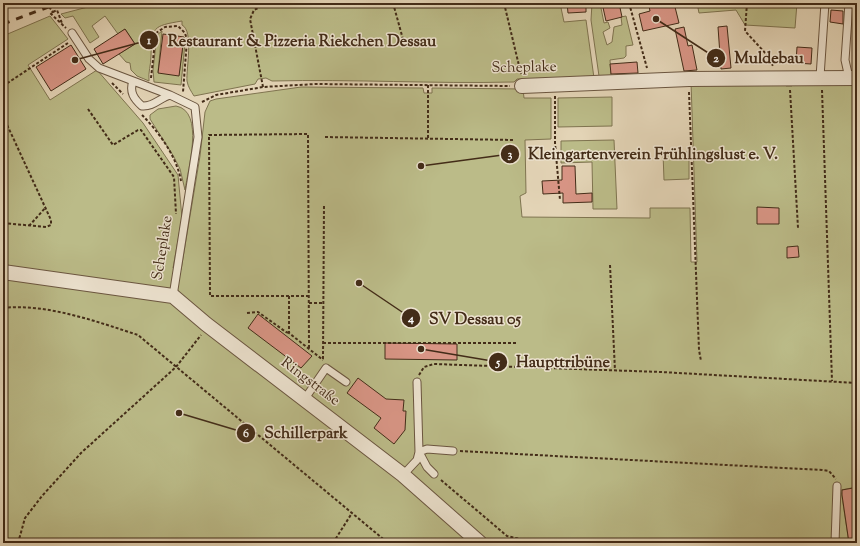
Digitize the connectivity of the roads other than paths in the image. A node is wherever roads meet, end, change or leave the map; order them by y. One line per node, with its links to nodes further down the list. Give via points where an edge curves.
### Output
1 (824, 3): 4 (lane)
2 (849, 3): 5 (lane, via 845,60)
3 (74, 35): 6 (lane, via 89,59 99,68)
4 (821, 77): 5 (street, Scheplake); 7 (street, Scheplake)
5 (853, 78)
6 (133, 81): 8 (lane); 8 (lane, via 132,94 142,106 153,105 162,97)
7 (522, 86)
8 (170, 95): 10 (lane, Scheplake, via 195,107 198,137)
9 (3, 272): 10 (street, Scheplake)
10 (173, 296): 13 (street, Ringstraße)
11 (346, 382): 13 (lane, via 326,368)
12 (418, 382): 15 (lane)
13 (304, 400): 17 (street, Ringstraße)
14 (453, 451): 15 (lane, via 427,449)
15 (419, 452): 16 (lane); 17 (lane, via 417,460)
16 (434, 474)
17 (403, 475): 19 (street, Ringstraße)
18 (837, 486): 20 (lane)
19 (480, 543)
20 (835, 543)

